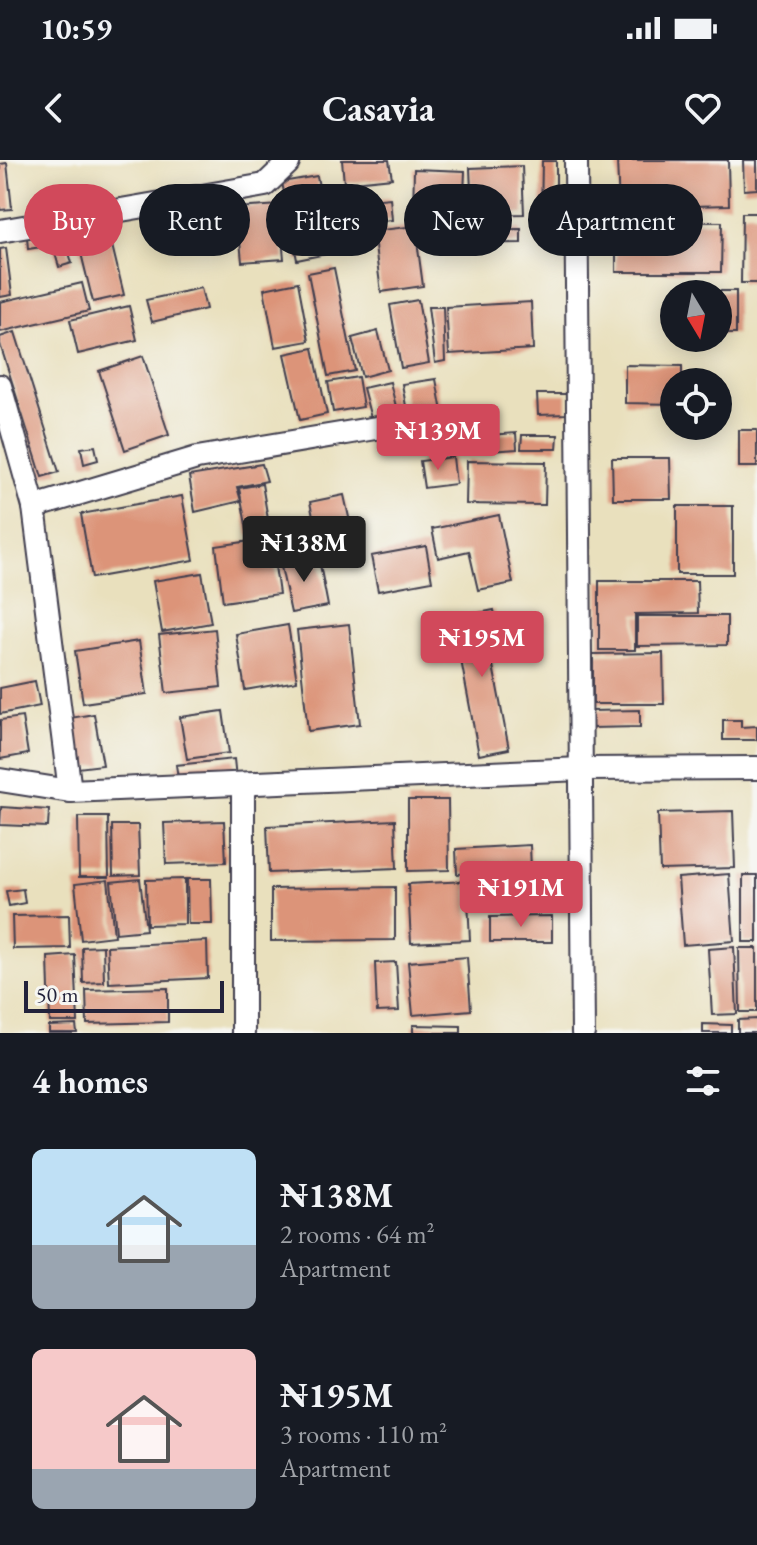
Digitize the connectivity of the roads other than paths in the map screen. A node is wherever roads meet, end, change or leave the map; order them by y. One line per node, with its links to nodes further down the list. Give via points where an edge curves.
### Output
1 (289, 160): 3 (street, via 265,185)
2 (576, 160): 8 (street)
3 (0, 231)
4 (0, 386): 6 (street)
5 (376, 428): 6 (street, via 197,458)
6 (34, 507): 11 (street)
7 (757, 768): 8 (street)
8 (582, 769): 10 (street); 13 (street)
9 (0, 780): 11 (street)
10 (243, 785): 11 (street); 12 (street)
11 (70, 791)
12 (243, 1033)
13 (583, 1033)

